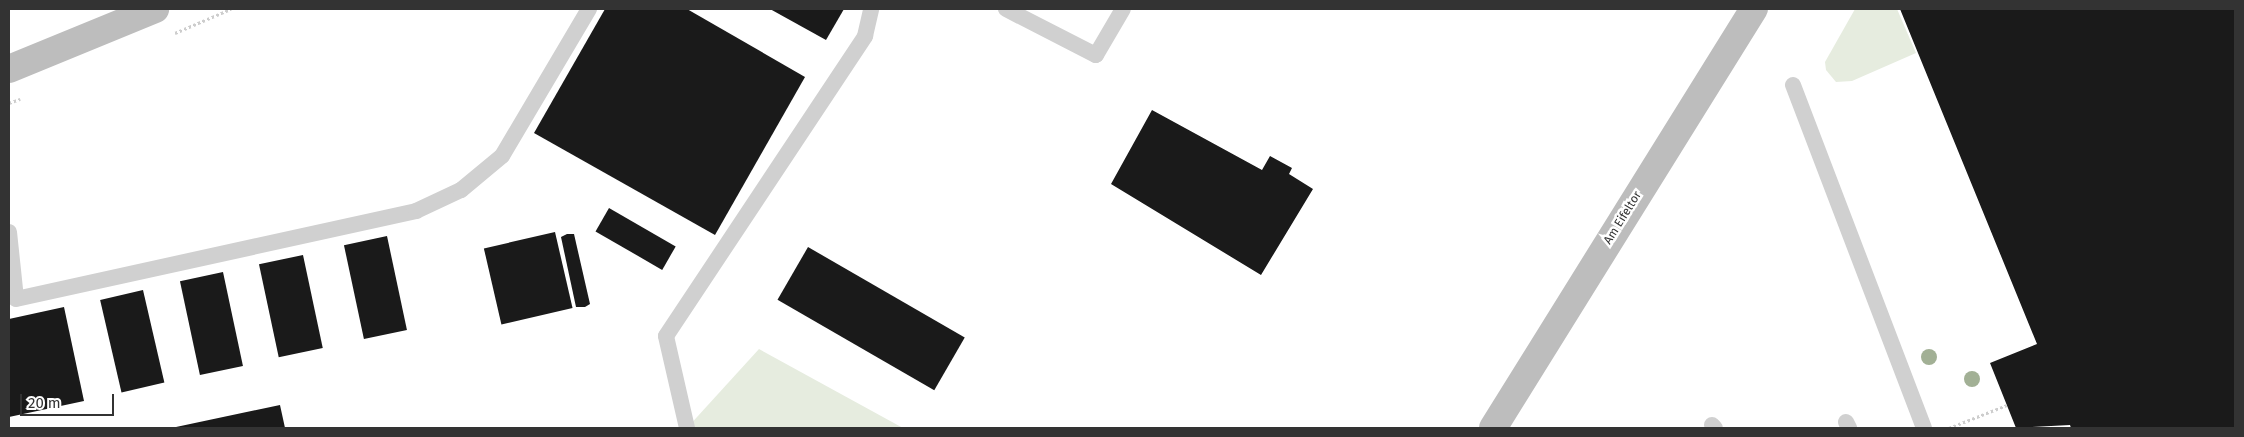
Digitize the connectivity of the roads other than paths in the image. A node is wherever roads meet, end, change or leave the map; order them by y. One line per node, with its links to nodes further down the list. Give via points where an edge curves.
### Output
1 (155, 9): 8 (main road)
2 (589, 9): 11 (lane, via 502,156 461,190 416,211)
3 (871, 9): 12 (lane, via 865,36 666,336)
4 (1006, 9): 7 (lane)
5 (1123, 9): 7 (lane, via 1096,56)
6 (1754, 9): 13 (main road, Am Eifeltor)
7 (1031, 14)
8 (9, 69)
9 (1793, 85): 14 (lane)
10 (9, 232): 11 (lane)
11 (12, 300)
12 (687, 428)
13 (1492, 428)
14 (1924, 428)

